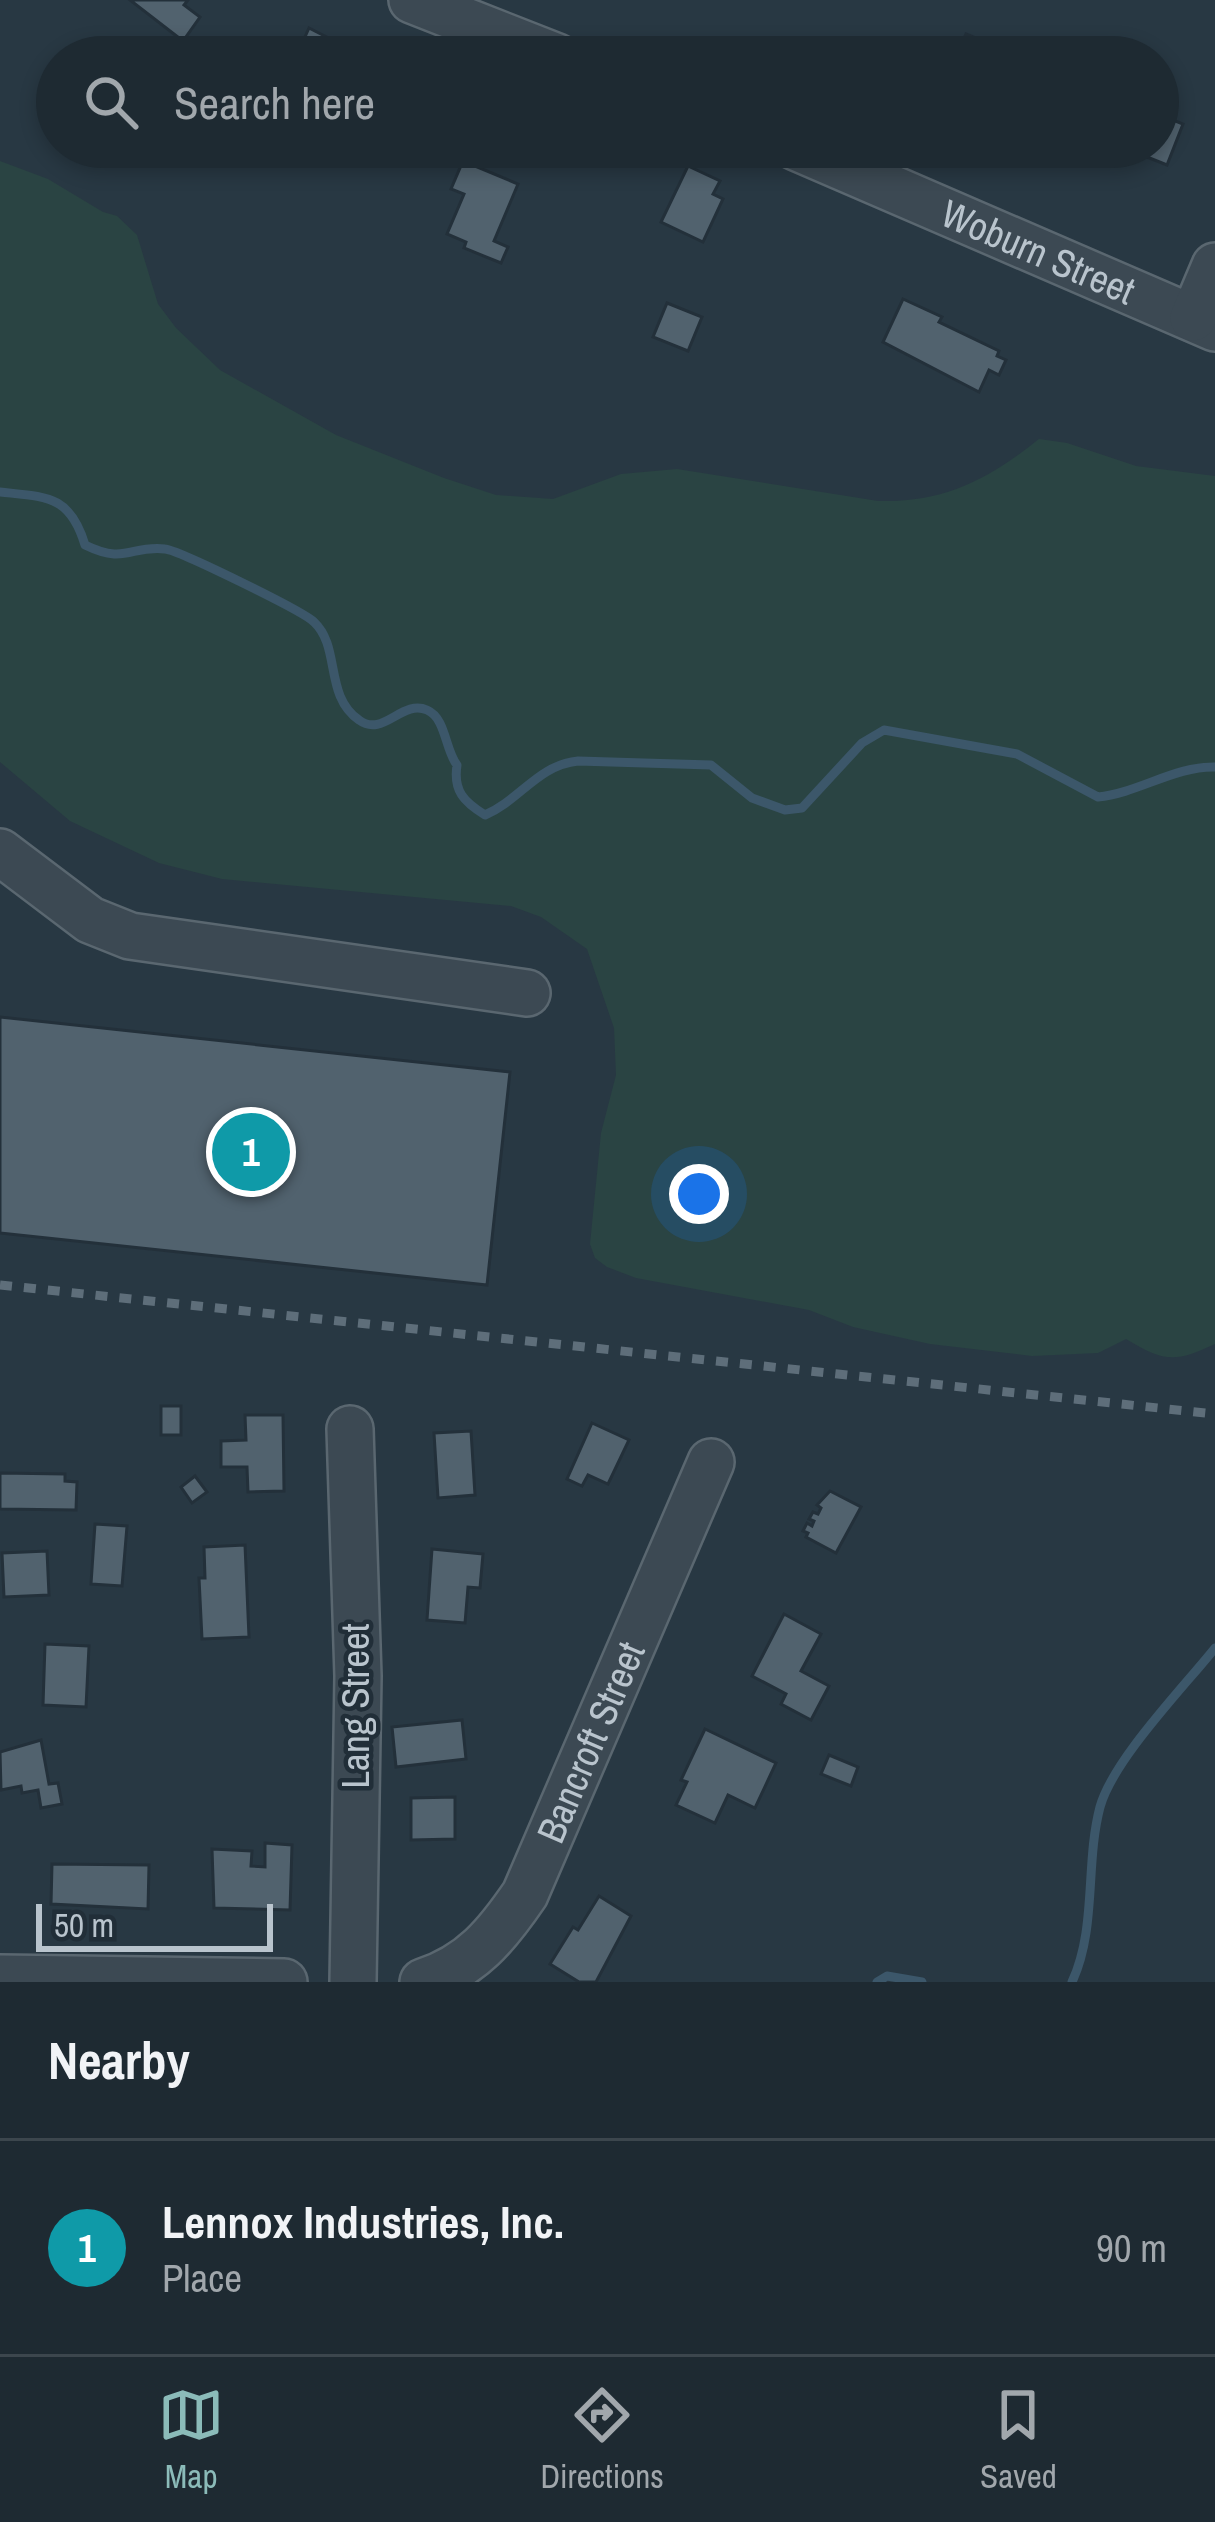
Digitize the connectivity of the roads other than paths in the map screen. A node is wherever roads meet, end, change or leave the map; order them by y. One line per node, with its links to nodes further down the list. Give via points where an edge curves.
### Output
1 (412, 0): 2 (street)
2 (504, 36)
3 (845, 168): 5 (street, Woburn Street)
4 (1215, 266): 5 (street)
5 (1204, 323)
6 (0, 852): 7 (street, via 90,920 130,936)
7 (526, 993)
8 (350, 1429): 12 (street, Lang Street, via 358,1676)
9 (711, 1462): 13 (street, Bancroft Street, via 525,1894 490,1944)
10 (0, 1978): 11 (street)
11 (284, 1982)
12 (353, 1982)
13 (423, 1982)

